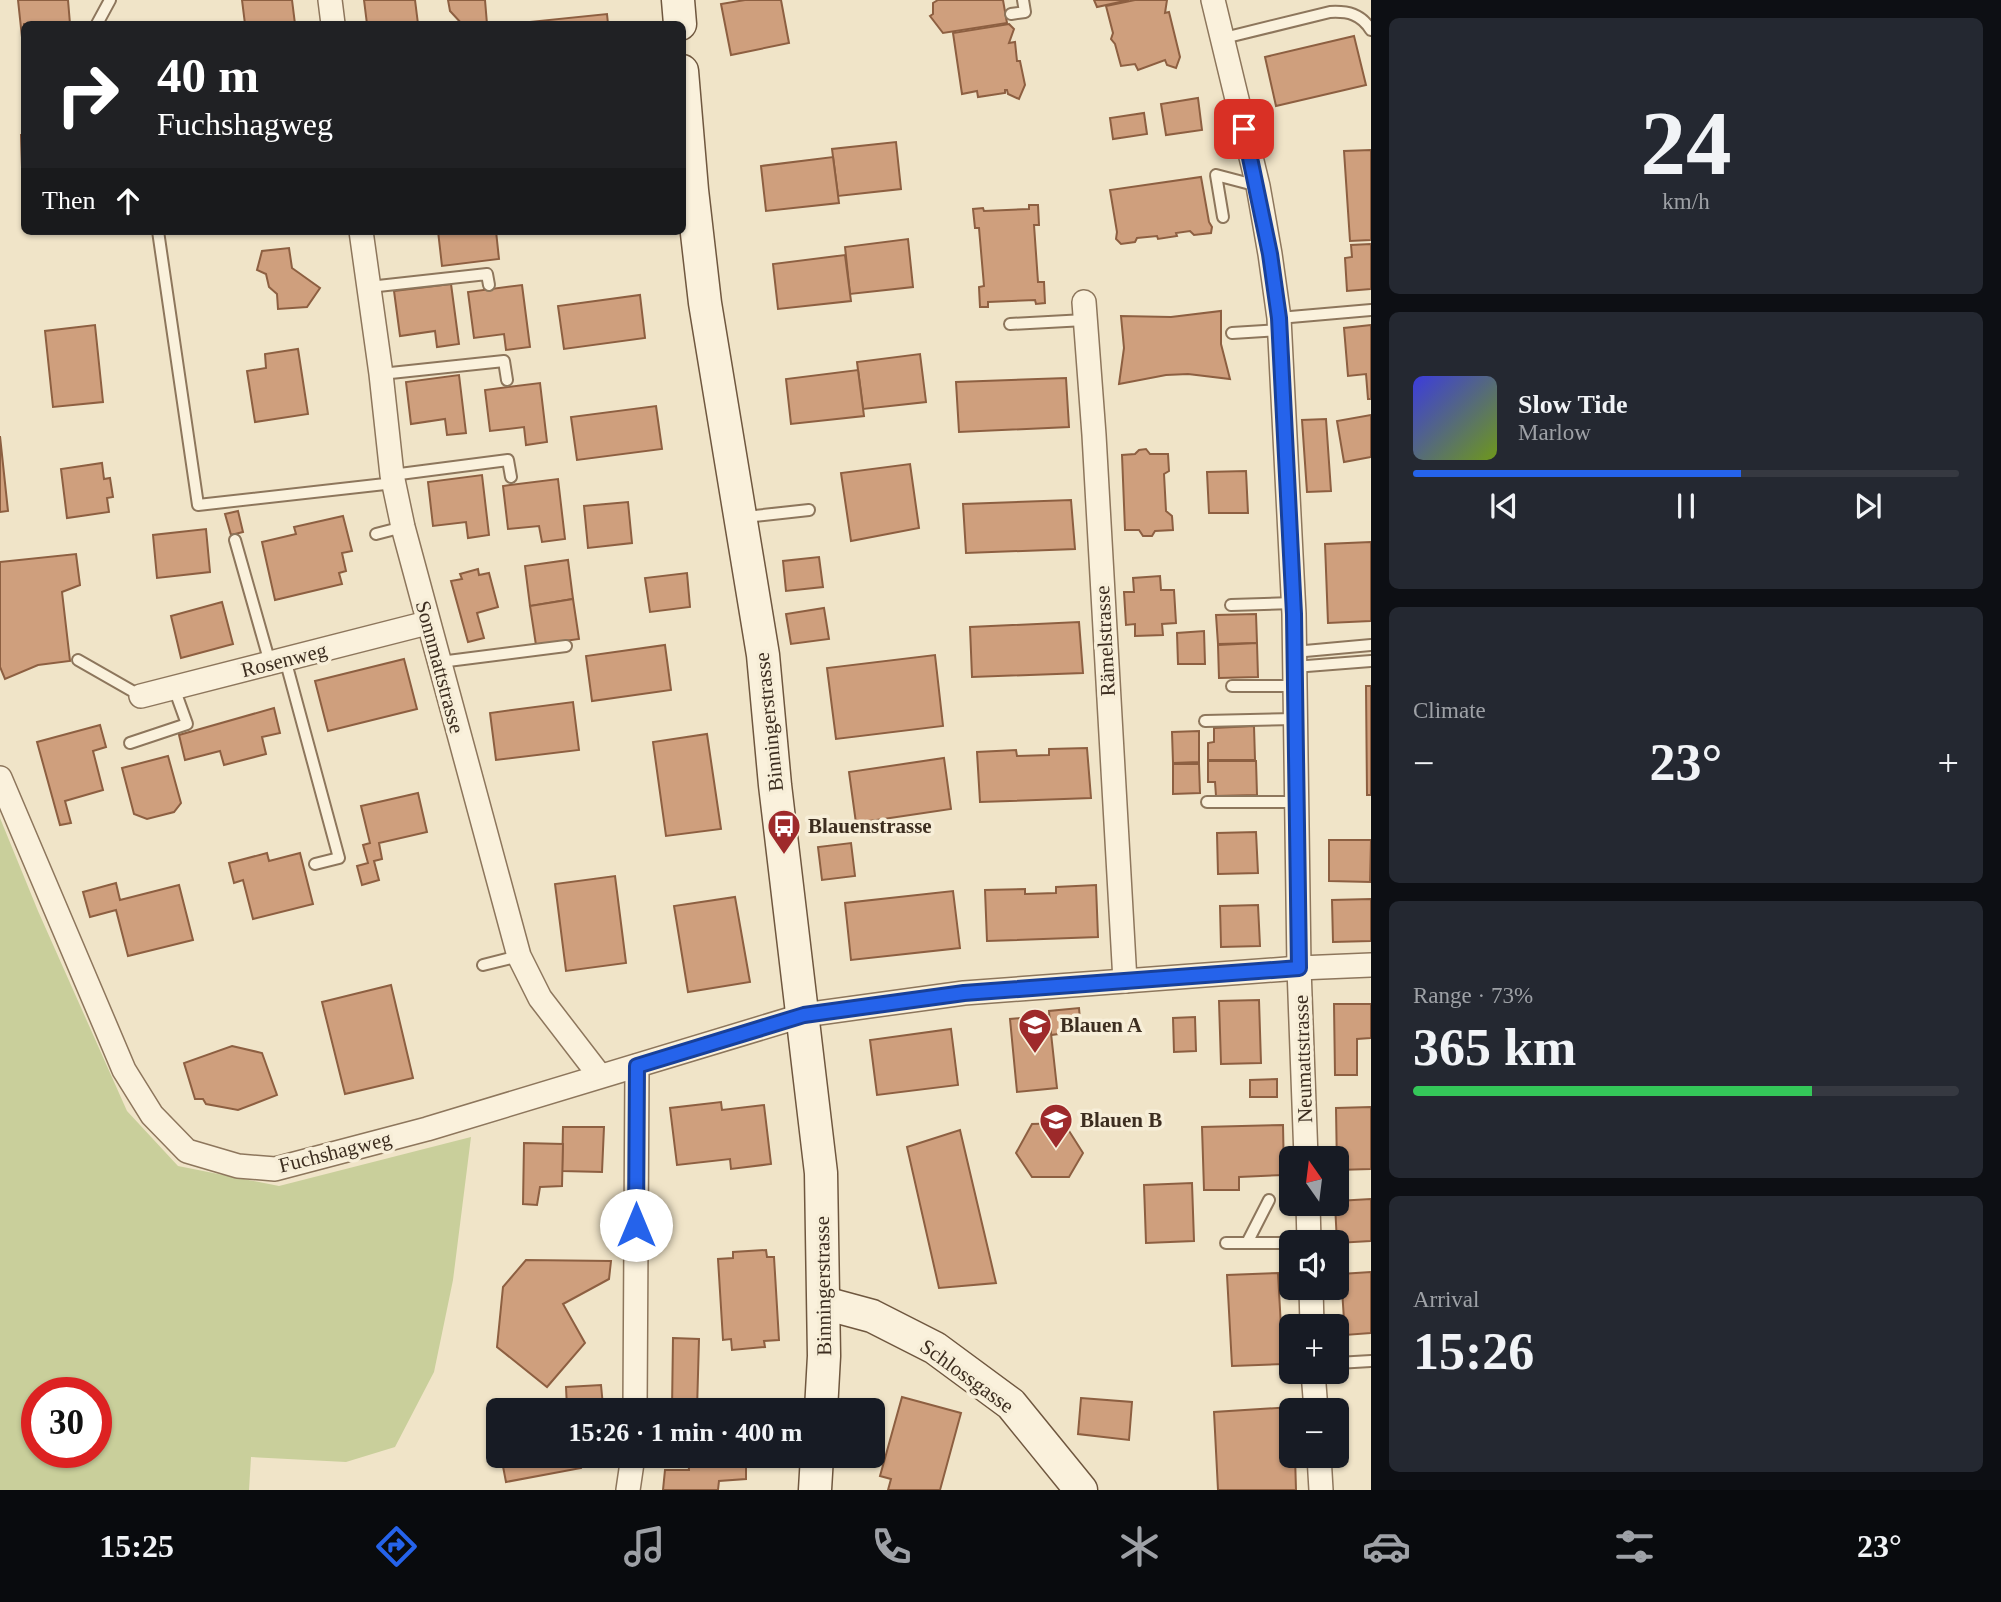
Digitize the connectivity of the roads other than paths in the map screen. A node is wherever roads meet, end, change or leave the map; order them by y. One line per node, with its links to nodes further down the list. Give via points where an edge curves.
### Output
1 (110, 0): 7 (lane)
2 (330, 0): 8 (street)
3 (678, 0): 9 (main road)
4 (1023, 0): 6 (lane, via 1025,12)
5 (1213, 0): 11 (street, Neumattstrasse)
6 (1011, 14)
7 (99, 21)
8 (333, 21)
9 (680, 21)
10 (1371, 30): 11 (lane, via 1347,11)
11 (1224, 38): 13 (street, Neumattstrasse)
12 (686, 115): 29 (main road, Binningerstrasse, via 705,303)
13 (1258, 186): 14 (lane, via 1216,175); 22 (street, Neumattstrasse)
14 (1223, 218)
15 (159, 235): 27 (lane, via 198,505)
16 (362, 235): 18 (street, Sonnmattstrasse)
17 (489, 285): 18 (lane, via 487,274)
18 (369, 287): 24 (street, Sonnmattstrasse)
19 (1371, 310): 22 (lane)
20 (1084, 311): 21 (lane); 57 (street, Rämelstrasse)
21 (1010, 324)
22 (1279, 324): 23 (lane); 33 (street, Neumattstrasse)
23 (1232, 333)
24 (381, 374): 25 (lane, via 504,360); 27 (street, Sonnmattstrasse)
25 (508, 380)
26 (511, 477): 27 (lane, via 508,460)
27 (393, 479): 30 (street, Sonnmattstrasse)
28 (808, 510): 29 (lane)
29 (742, 518): 58 (main road, Binningerstrasse, via 763,655)
30 (402, 527): 31 (lane); 35 (street, Sonnmattstrasse)
31 (376, 534)
32 (235, 540): 39 (lane)
33 (1293, 603): 34 (lane); 42 (street, Neumattstrasse)
34 (1231, 605)
35 (427, 622): 39 (street, Rosenweg); 41 (street, Sonnmattstrasse)
36 (1371, 645): 42 (lane)
37 (566, 646): 41 (lane)
38 (78, 660): 45 (lane)
39 (278, 661): 44 (street, Rosenweg); 52 (lane, via 339,858)
40 (1371, 661): 42 (lane)
41 (440, 662): 53 (street, Sonnmattstrasse)
42 (1294, 668): 43 (lane); 46 (street, Neumattstrasse)
43 (1232, 686)
44 (174, 688): 45 (street, Rosenweg); 48 (lane, via 187,724)
45 (141, 696)
46 (1295, 719): 47 (lane); 51 (street, Neumattstrasse)
47 (1205, 721)
48 (130, 743)
49 (0, 778): 60 (street, Fuchshagweg, via 124,1070 152,1115 187,1151 238,1166 275,1169 481,1115)
50 (1207, 802): 51 (lane)
51 (1297, 802): 56 (street, Neumattstrasse)
52 (315, 864)
53 (519, 956): 54 (lane); 60 (street, Sonnmattstrasse, via 540,998)
54 (483, 965)
55 (1371, 965): 56 (street)
56 (1299, 968): 57 (street); 61 (street, Neumattstrasse)
57 (1125, 981): 58 (street, via 964,993)
58 (804, 1015): 59 (street, Fuchshagweg); 66 (main road, Binningerstrasse, via 821,1174)
59 (637, 1066): 60 (street, Fuchshagweg); 69 (street)
60 (600, 1076)
61 (1306, 1146)
62 (1269, 1200): 64 (lane)
63 (1226, 1243): 64 (lane)
64 (1247, 1243): 65 (lane)
65 (1279, 1243)
66 (824, 1303): 70 (main road, Binningerstrasse); 76 (main road, Schlossgasse, via 872,1316 934,1348 1011,1404)
67 (1371, 1361): 68 (lane)
68 (1349, 1362)
69 (635, 1398)
70 (822, 1398)
71 (631, 1468): 74 (street)
72 (816, 1468): 75 (main road)
73 (1320, 1468): 77 (street)
74 (628, 1490)
75 (815, 1490)
76 (1081, 1490)
77 (1321, 1490)

